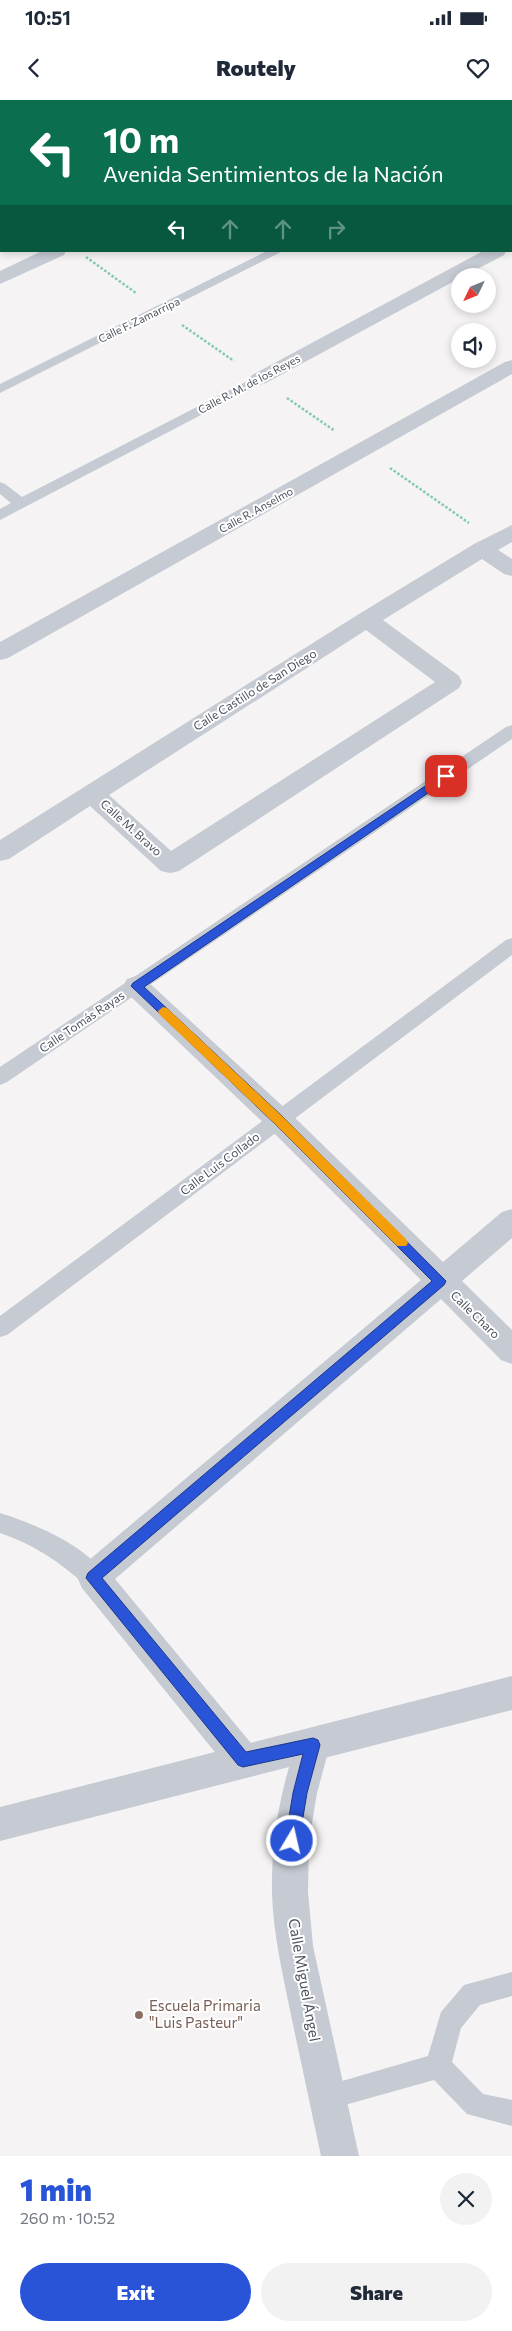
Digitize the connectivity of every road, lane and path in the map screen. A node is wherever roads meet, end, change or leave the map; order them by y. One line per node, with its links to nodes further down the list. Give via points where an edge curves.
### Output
1 (55, 252): 4 (street)
2 (275, 252): 7 (lane, Calle F. Zamarripa)
3 (495, 252): 6 (street, Calle R. M. de los Reyes)
4 (0, 278)
5 (512, 366): 15 (street, Calle R. Anselmo)
6 (259, 379): 9 (lane, Calle R. M. de los Reyes)
7 (0, 389)
8 (0, 487): 9 (lane)
9 (21, 504): 10 (lane, Calle R. M. de los Reyes)
10 (0, 515)
11 (512, 532): 12 (street, Calle Castillo de San Diego)
12 (482, 549): 13 (street); 14 (street, Calle Castillo de San Diego)
13 (512, 570)
14 (367, 619): 17 (street, Calle Castillo de San Diego); 17 (street, Calle M. Bravo, via 451,682 170,864)
15 (0, 652)
16 (512, 731): 20 (lane, Calle Tomás Rayas)
17 (92, 793): 18 (street, Calle Castillo de San Diego)
18 (0, 852)
19 (512, 945): 22 (lane, Calle Luis Collado)
20 (136, 986): 21 (lane, Calle Tomás Rayas); 22 (street, Calle Charo)
21 (0, 1077)
22 (279, 1120): 24 (street, Calle Charo); 25 (lane, Calle Luis Collado)
23 (512, 1221): 24 (street)
24 (440, 1281): 26 (street, Calle Charo); 28 (street)
25 (0, 1328)
26 (512, 1350)
27 (0, 1522): 28 (lane, via 48,1542)
28 (93, 1578): 31 (street)
29 (512, 1693): 30 (street)
30 (313, 1745): 31 (street); 35 (street, Calle Miguel Ángel, via 292,1841 290,1892 295,1946)
31 (243, 1760): 32 (street)
32 (0, 1824)
33 (512, 1984): 34 (lane, via 473,1994 450,2021)
34 (438, 2066): 35 (lane); 36 (lane, via 476,2105)
35 (327, 2097): 37 (street, Calle Miguel Ángel)
36 (512, 2113)
37 (340, 2156)

